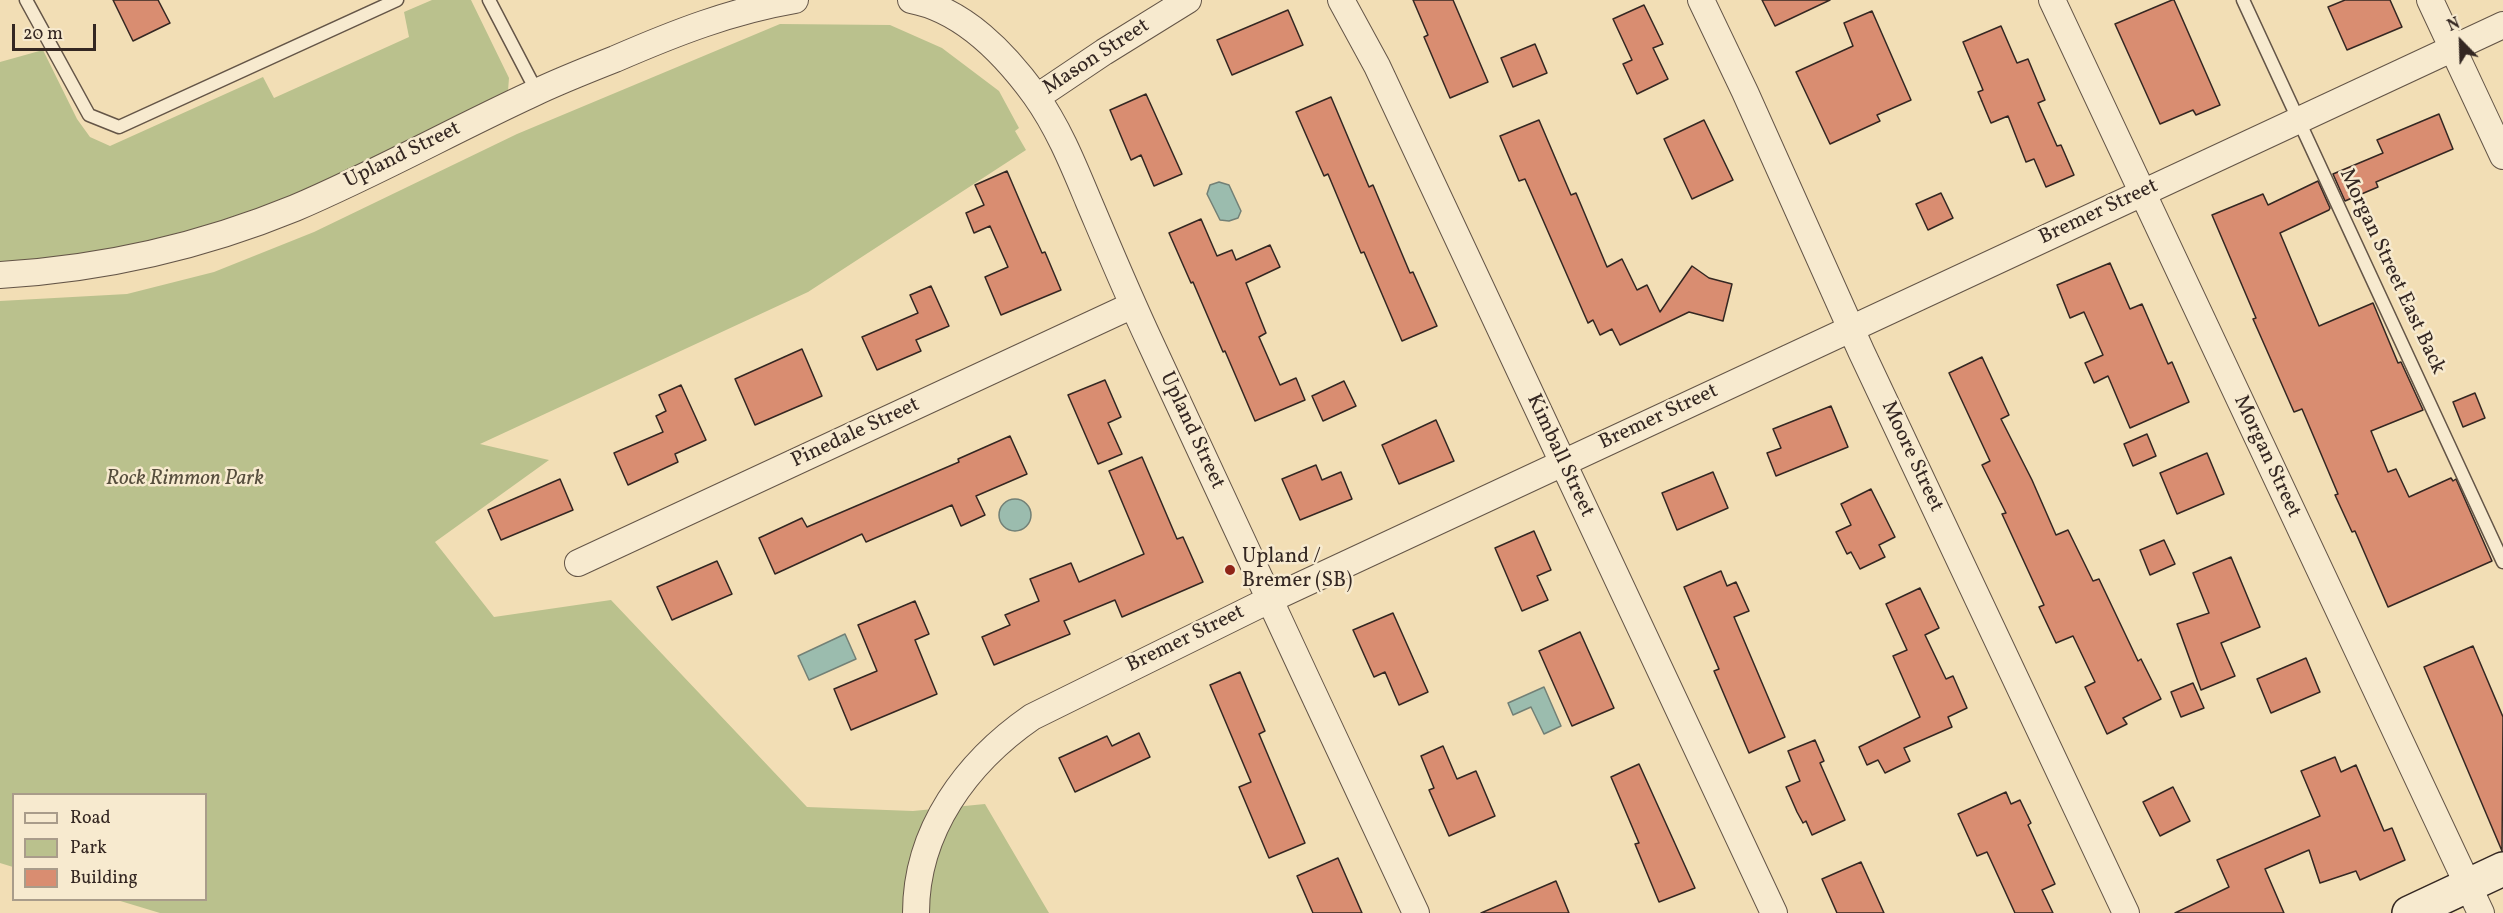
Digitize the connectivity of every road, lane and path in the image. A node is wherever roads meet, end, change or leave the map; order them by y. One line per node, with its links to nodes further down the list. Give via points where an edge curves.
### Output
1 (26, 0): 2 (lane, via 89,115 119,127)
2 (397, 0)
3 (489, 0): 14 (lane)
4 (795, 0): 14 (street, Upland Street, via 752,8 687,28)
5 (911, 0): 15 (street, Upland Street, via 955,16 983,36)
6 (1188, 0): 15 (street, Mason Street)
7 (1341, 0): 22 (street, Kimball Street, via 1377,66)
8 (1701, 0): 21 (street, Moore Street)
9 (2052, 0): 18 (street, Morgan Street)
10 (2242, 0): 16 (lane, Morgan Street East Back)
11 (2430, 0): 13 (street)
12 (2503, 25): 13 (street, Bremer Street)
13 (2452, 48): 16 (street, Bremer Street); 17 (street)
14 (537, 92): 19 (street, Upland Street, via 295,208 234,231 107,264)
15 (1037, 97): 20 (street, Upland Street, via 1066,148)
16 (2299, 120): 18 (street, Bremer Street); 23 (lane, Morgan Street East Back)
17 (2503, 156)
18 (2141, 193): 21 (street, Bremer Street); 27 (street, Morgan Street)
19 (0, 275)
20 (1133, 305): 24 (street, Pinedale Street); 25 (street, Upland Street)
21 (1851, 329): 22 (street, Bremer Street); 31 (street, Moore Street)
22 (1562, 463): 25 (street, Bremer Street); 30 (street, Kimball Street)
23 (2503, 562)
24 (578, 563)
25 (1269, 600): 28 (street, Bremer Street, via 1032,717 1006,735 982,757 942,810 920,874); 29 (street, Upland Street)
26 (2503, 869): 27 (street)
27 (2475, 900): 32 (street)
28 (916, 913)
29 (1416, 913)
30 (1774, 913)
31 (2126, 913)
32 (2409, 913)

